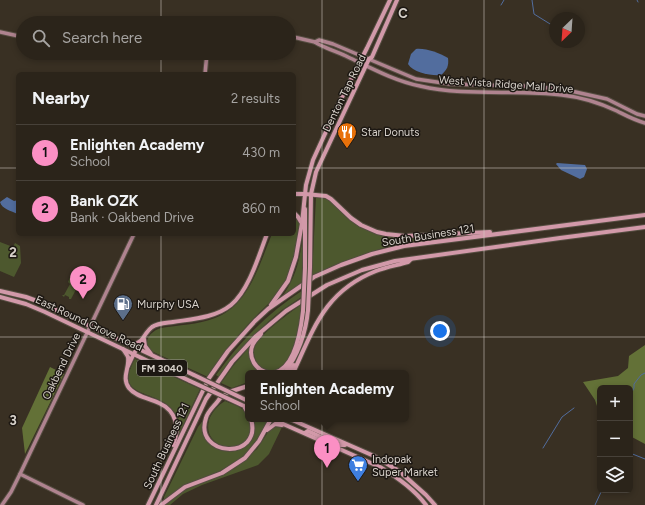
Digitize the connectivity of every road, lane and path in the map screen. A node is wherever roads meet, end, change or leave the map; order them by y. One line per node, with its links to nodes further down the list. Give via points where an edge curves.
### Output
1 (390, 0): 7 (main road, Denton Tap Road)
2 (397, 0): 8 (main road, Denton Tap Road)
3 (0, 32): 4 (main road)
4 (16, 35)
5 (296, 38): 6 (main road)
6 (315, 42): 7 (main road, West Vista Ridge Mall Drive, via 319,40 333,44); 10 (main road, West Vista Ridge Mall Drive)
7 (362, 56): 8 (main road, West Vista Ridge Mall Drive); 10 (main road, Denton Tap Road)
8 (369, 59): 11 (main road, Denton Tap Road); 13 (main road, West Vista Ridge Mall Drive, via 416,79)
9 (206, 60): 12 (main road)
10 (359, 62): 11 (main road, West Vista Ridge Mall Drive); 15 (main road, Denton Tap Road)
11 (366, 65): 14 (main road, West Vista Ridge Mall Drive, via 396,79); 17 (main road, Denton Tap Road)
12 (204, 72)
13 (450, 84): 14 (main road); 16 (main road, West Vista Ridge Mall Drive, via 562,89 606,99)
14 (446, 91): 18 (main road, West Vista Ridge Mall Drive, via 562,95 588,100)
15 (333, 115): 17 (main road); 20 (main road, Denton Tap Road, via 313,160)
16 (645, 116)
17 (341, 120): 19 (main road, Denton Tap Road, via 319,164)
18 (645, 123)
19 (313, 183): 24 (main road, Denton Tap Road); 25 (main road)
20 (306, 187): 21 (main road); 23 (main road, Denton Tap Road)
21 (296, 193)
22 (296, 194): 23 (main road)
23 (305, 194): 24 (main road); 26 (main road, Denton Tap Road)
24 (311, 194): 25 (main road); 35 (main road, Denton Tap Road)
25 (321, 195): 31 (main road, via 331,199 361,225 391,235)
26 (304, 204): 29 (main road); 35 (main road)
27 (296, 215): 29 (main road)
28 (645, 215): 31 (main road, South Business 121)
29 (302, 224): 38 (main road, via 293,270 280,294)
30 (645, 227): 34 (main road, South Business 121)
31 (520, 231): 38 (main road, South Business 121, via 380,251 314,277)
32 (133, 236): 40 (main road, Oakbend Drive)
33 (266, 236): 43 (main road, via 246,284 231,305 209,316 157,325)
34 (411, 258): 41 (main road, South Business 121, via 381,264 346,276 302,300); 44 (main road, via 408,262 376,271 343,290 327,306)
35 (307, 267): 39 (main road, bridge)
36 (0, 291): 40 (main road, East Round Grove Road / FM 3040, via 34,300)
37 (0, 297): 42 (main road, East Round Grove Road / FM 3040, via 32,306)
38 (268, 309): 70 (main road, South Business 121, via 228,351 209,378)
39 (306, 310): 52 (main road, via 294,350); 53 (main road, via 303,337)
40 (90, 327): 42 (main road, Oakbend Drive); 45 (main road, East Round Grove Road / FM 3040)
41 (262, 330): 51 (main road, via 253,346 252,358); 64 (main road, South Business 121, via 223,374 206,399)
42 (88, 332): 46 (main road, East Round Grove Road / FM 3040); 69 (main road, Oakbend Drive)
43 (145, 336): 45 (main road, via 136,344); 47 (main road); 49 (main road, via 145,346)
44 (308, 341): 54 (main road); 55 (main road)
45 (126, 344): 47 (main road, East Round Grove Road / FM 3040)
46 (123, 349): 48 (main road, East Round Grove Road / FM 3040); 50 (main road, via 128,357)
47 (137, 349): 48 (main road); 49 (main road, East Round Grove Road / FM 3040)
48 (134, 354): 50 (main road); 59 (main road, East Round Grove Road / FM 3040, bridge)
49 (156, 358): 58 (main road, East Round Grove Road / FM 3040, bridge)
50 (128, 366): 70 (main road, via 125,375 128,387 136,394 164,406 172,414 177,425 177,436)
51 (259, 370)
52 (281, 370)
53 (286, 370)
54 (290, 370)
55 (294, 370)
56 (245, 387): 57 (main road)
57 (220, 398): 60 (main road, via 209,411 204,427 207,437 216,446 230,450 244,445 252,433); 64 (main road)
58 (245, 400)
59 (245, 407)
60 (252, 422)
61 (270, 422): 66 (main road)
62 (278, 422): 65 (main road)
63 (298, 422): 68 (main road)
64 (195, 424): 71 (main road, South Business 121)
65 (289, 427): 66 (main road, via 275,424); 67 (main road)
66 (264, 433): 76 (main road, via 249,453 230,469 185,486)
67 (304, 433): 68 (main road, via 308,431 338,445); 77 (main road, via 396,476)
68 (350, 446): 78 (main road, via 399,471)
69 (20, 474): 72 (main road, Oakbend Drive); 73 (main road)
70 (158, 483): 71 (main road); 74 (main road, South Business 121)
71 (158, 499): 75 (main road, South Business 121)
72 (2, 505)
73 (83, 505)
74 (148, 505)
75 (156, 505)
76 (161, 505)
77 (426, 505)
78 (435, 505)

